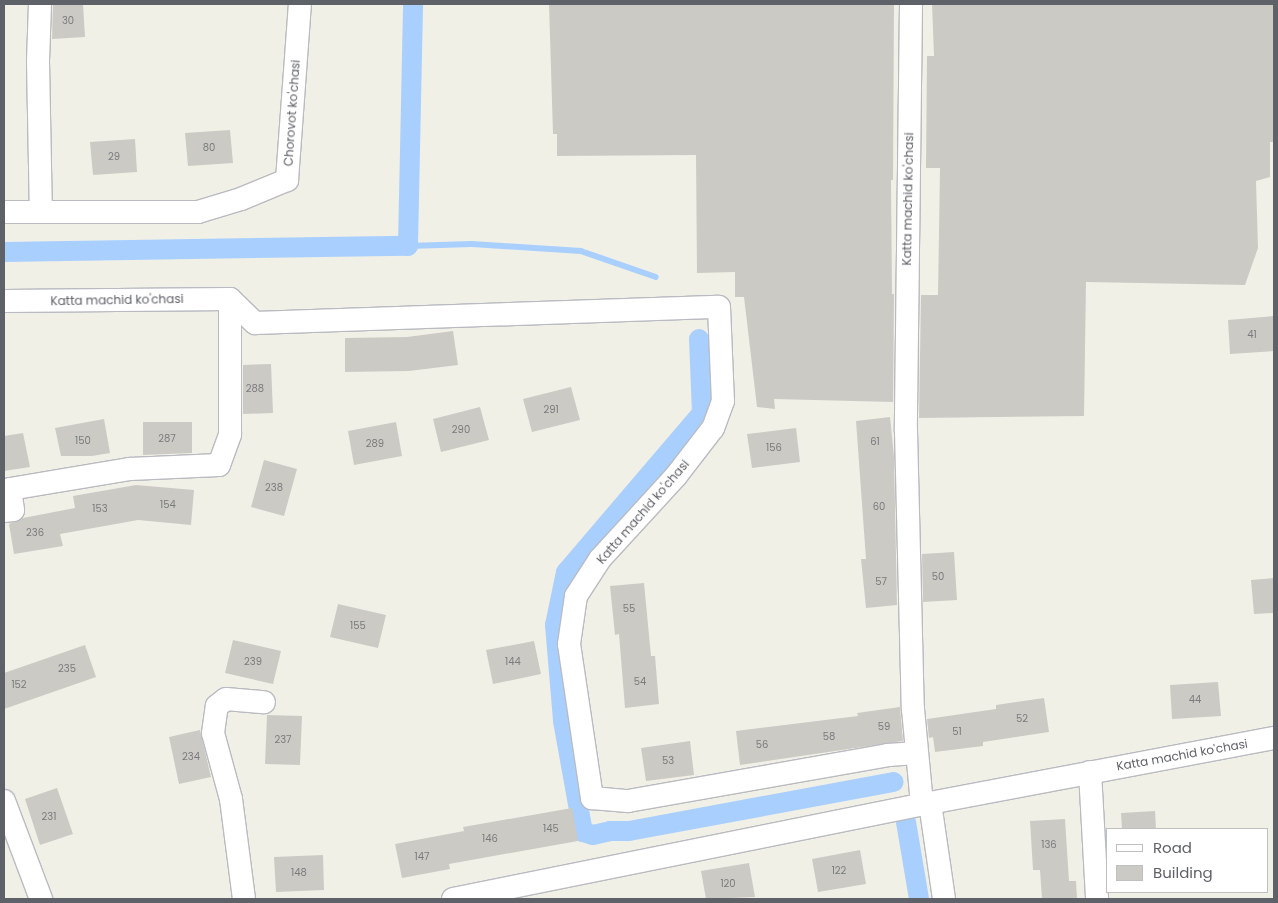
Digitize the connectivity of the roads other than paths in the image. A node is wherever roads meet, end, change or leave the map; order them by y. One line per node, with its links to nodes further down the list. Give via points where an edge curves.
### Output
1 (40, 4): 5 (street)
2 (300, 4): 5 (street, Chorovot ko'chasi, via 287,180 198,212)
3 (910, 4): 11 (street, Katta machid ko'chasi, via 906,431)
4 (4, 212): 5 (street, Chorovot ko'chasi)
5 (41, 212)
6 (230, 299): 7 (street, Katta machid ko'chasi); 8 (street, via 230,434 219,465 130,469 10,489 12,510); 11 (street, Katta machid ko'chasi, via 255,324 719,307 723,401 713,428 676,476 600,559 576,596 569,644 592,798 628,801 888,755)
7 (4, 301)
8 (4, 512)
9 (264, 702): 16 (street, via 226,699 217,706 212,733 231,799)
10 (1274, 738): 12 (street, Katta machid ko'chasi)
11 (917, 754): 14 (street, Katta machid ko'chasi)
12 (1090, 772): 14 (street, Katta machid ko'chasi); 19 (street)
13 (4, 801): 15 (street)
14 (926, 804): 17 (street, Katta machid ko'chasi); 18 (street)
15 (41, 899)
16 (244, 899)
17 (453, 899)
18 (944, 899)
19 (1097, 899)

